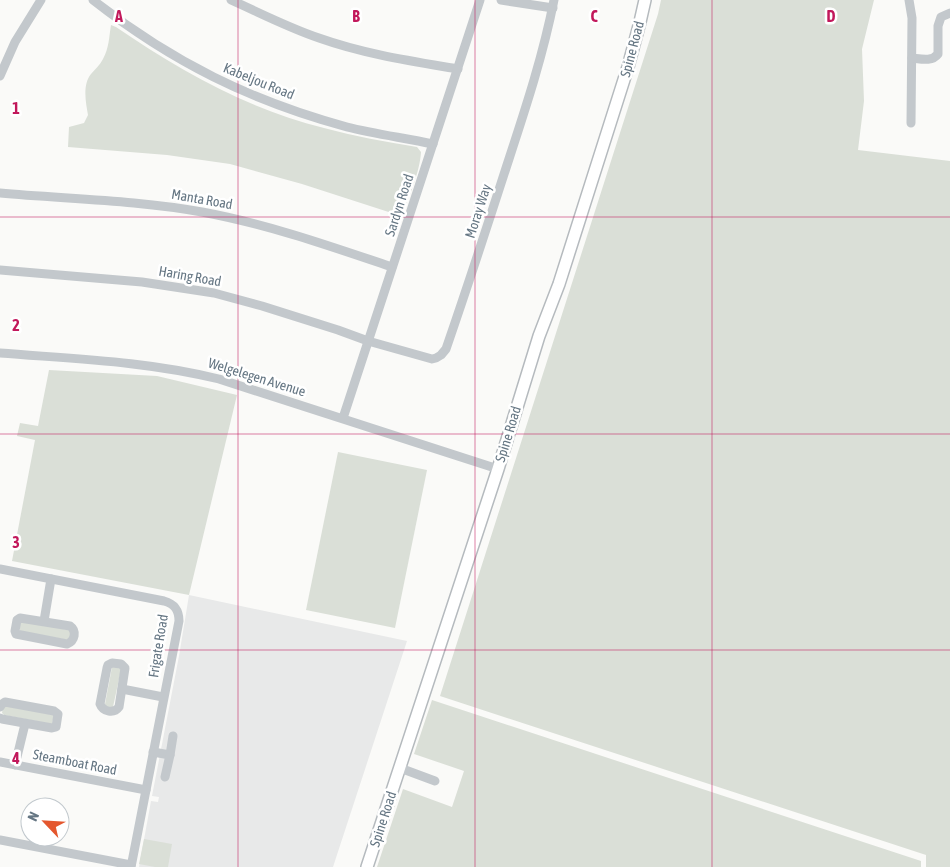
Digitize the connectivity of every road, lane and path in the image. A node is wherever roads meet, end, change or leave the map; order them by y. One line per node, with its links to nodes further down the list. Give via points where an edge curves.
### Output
1 (41, 0): 12 (street, via 15,42)
2 (93, 0): 14 (street, Kabeljou Road, via 186,64 243,91 341,125)
3 (231, 0): 11 (street, via 320,39)
4 (480, 0): 11 (street, Sardyn Road)
5 (501, 0): 8 (street)
6 (644, 0): 21 (main road, Spine Road, via 628,67)
7 (909, 0): 10 (street)
8 (553, 4): 18 (street, Moray Way, via 538,69 446,350 432,359)
9 (950, 13): 10 (street, via 940,17 937,56 933,59)
10 (912, 58): 13 (street)
11 (458, 69): 14 (street, Sardyn Road)
12 (0, 76)
13 (911, 123)
14 (433, 144): 16 (street, Sardyn Road)
15 (0, 193): 16 (street, Manta Road, via 137,204 231,218)
16 (392, 267): 18 (street, Sardyn Road)
17 (0, 270): 18 (street, Haring Road, via 142,282 205,291)
18 (368, 341): 20 (street, Sardyn Road)
19 (0, 353): 20 (street, Welgelegen Avenue, via 137,364 189,372)
20 (343, 418): 21 (street, Welgelegen Avenue)
21 (498, 469): 35 (main road, Spine Road)
22 (0, 569): 23 (street, Frigate Road)
23 (51, 578): 24 (street); 26 (street, Frigate Road, via 164,601 177,609 179,621)
24 (44, 621): 24 (street, via 72,627 75,632 72,641 67,644 15,633 20,618)
25 (122, 689): 25 (street, via 117,710 102,708 100,704 110,664 121,664 125,668); 26 (street)
26 (163, 697): 31 (street, Frigate Road)
27 (0, 707): 29 (street, via 5,702 58,714 56,727)
28 (0, 718): 29 (street)
29 (24, 724): 34 (street)
30 (174, 736): 32 (street)
31 (153, 752): 32 (street); 38 (street, Frigate Road)
32 (170, 755): 36 (street)
33 (0, 762): 34 (street, Steamboat Road)
34 (15, 765): 38 (street, Steamboat Road)
35 (400, 768): 37 (street); 41 (main road, Spine Road)
36 (165, 777)
37 (435, 781)
38 (146, 790): 40 (street, Frigate Road)
39 (0, 840): 40 (street)
40 (131, 866)
41 (367, 867)

